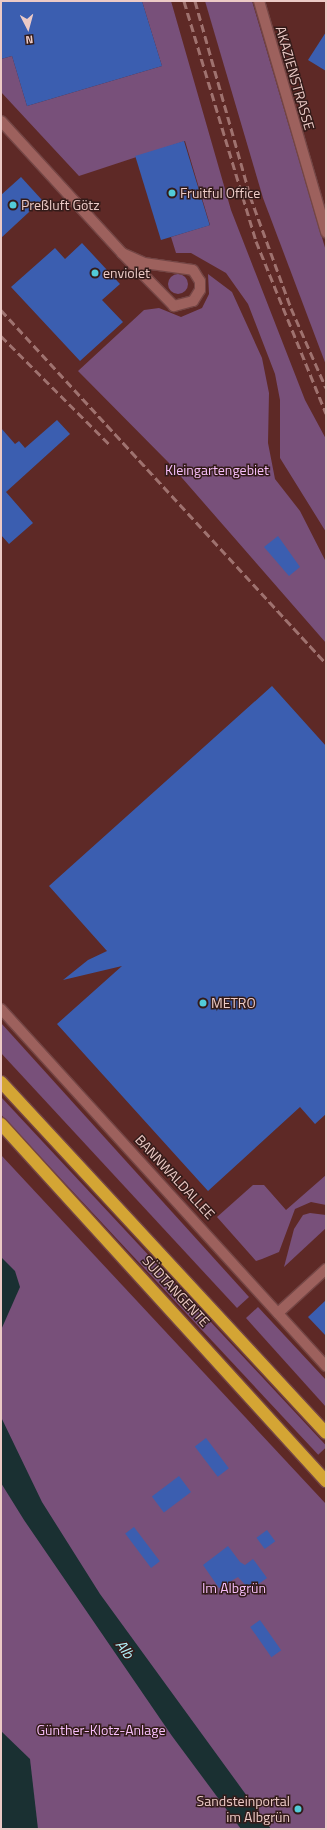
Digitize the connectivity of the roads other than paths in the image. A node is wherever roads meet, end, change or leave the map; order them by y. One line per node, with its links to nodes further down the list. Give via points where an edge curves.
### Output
1 (259, 1): 3 (street, AKAZIENSTRASSE)
2 (1, 121): 4 (street)
3 (326, 232)
4 (122, 253): 4 (street, via 174,306 193,301 200,290 200,281 193,270 144,263)
5 (1, 1009): 9 (street, BANNWALDALLEE)
6 (1, 1082): 11 (highway, SÜDTANGENTE)
7 (1, 1124): 12 (highway, SÜDTANGENTE)
8 (326, 1269): 9 (street)
9 (278, 1312): 10 (street, BANNWALDALLEE)
10 (326, 1366)
11 (326, 1433)
12 (326, 1481)

